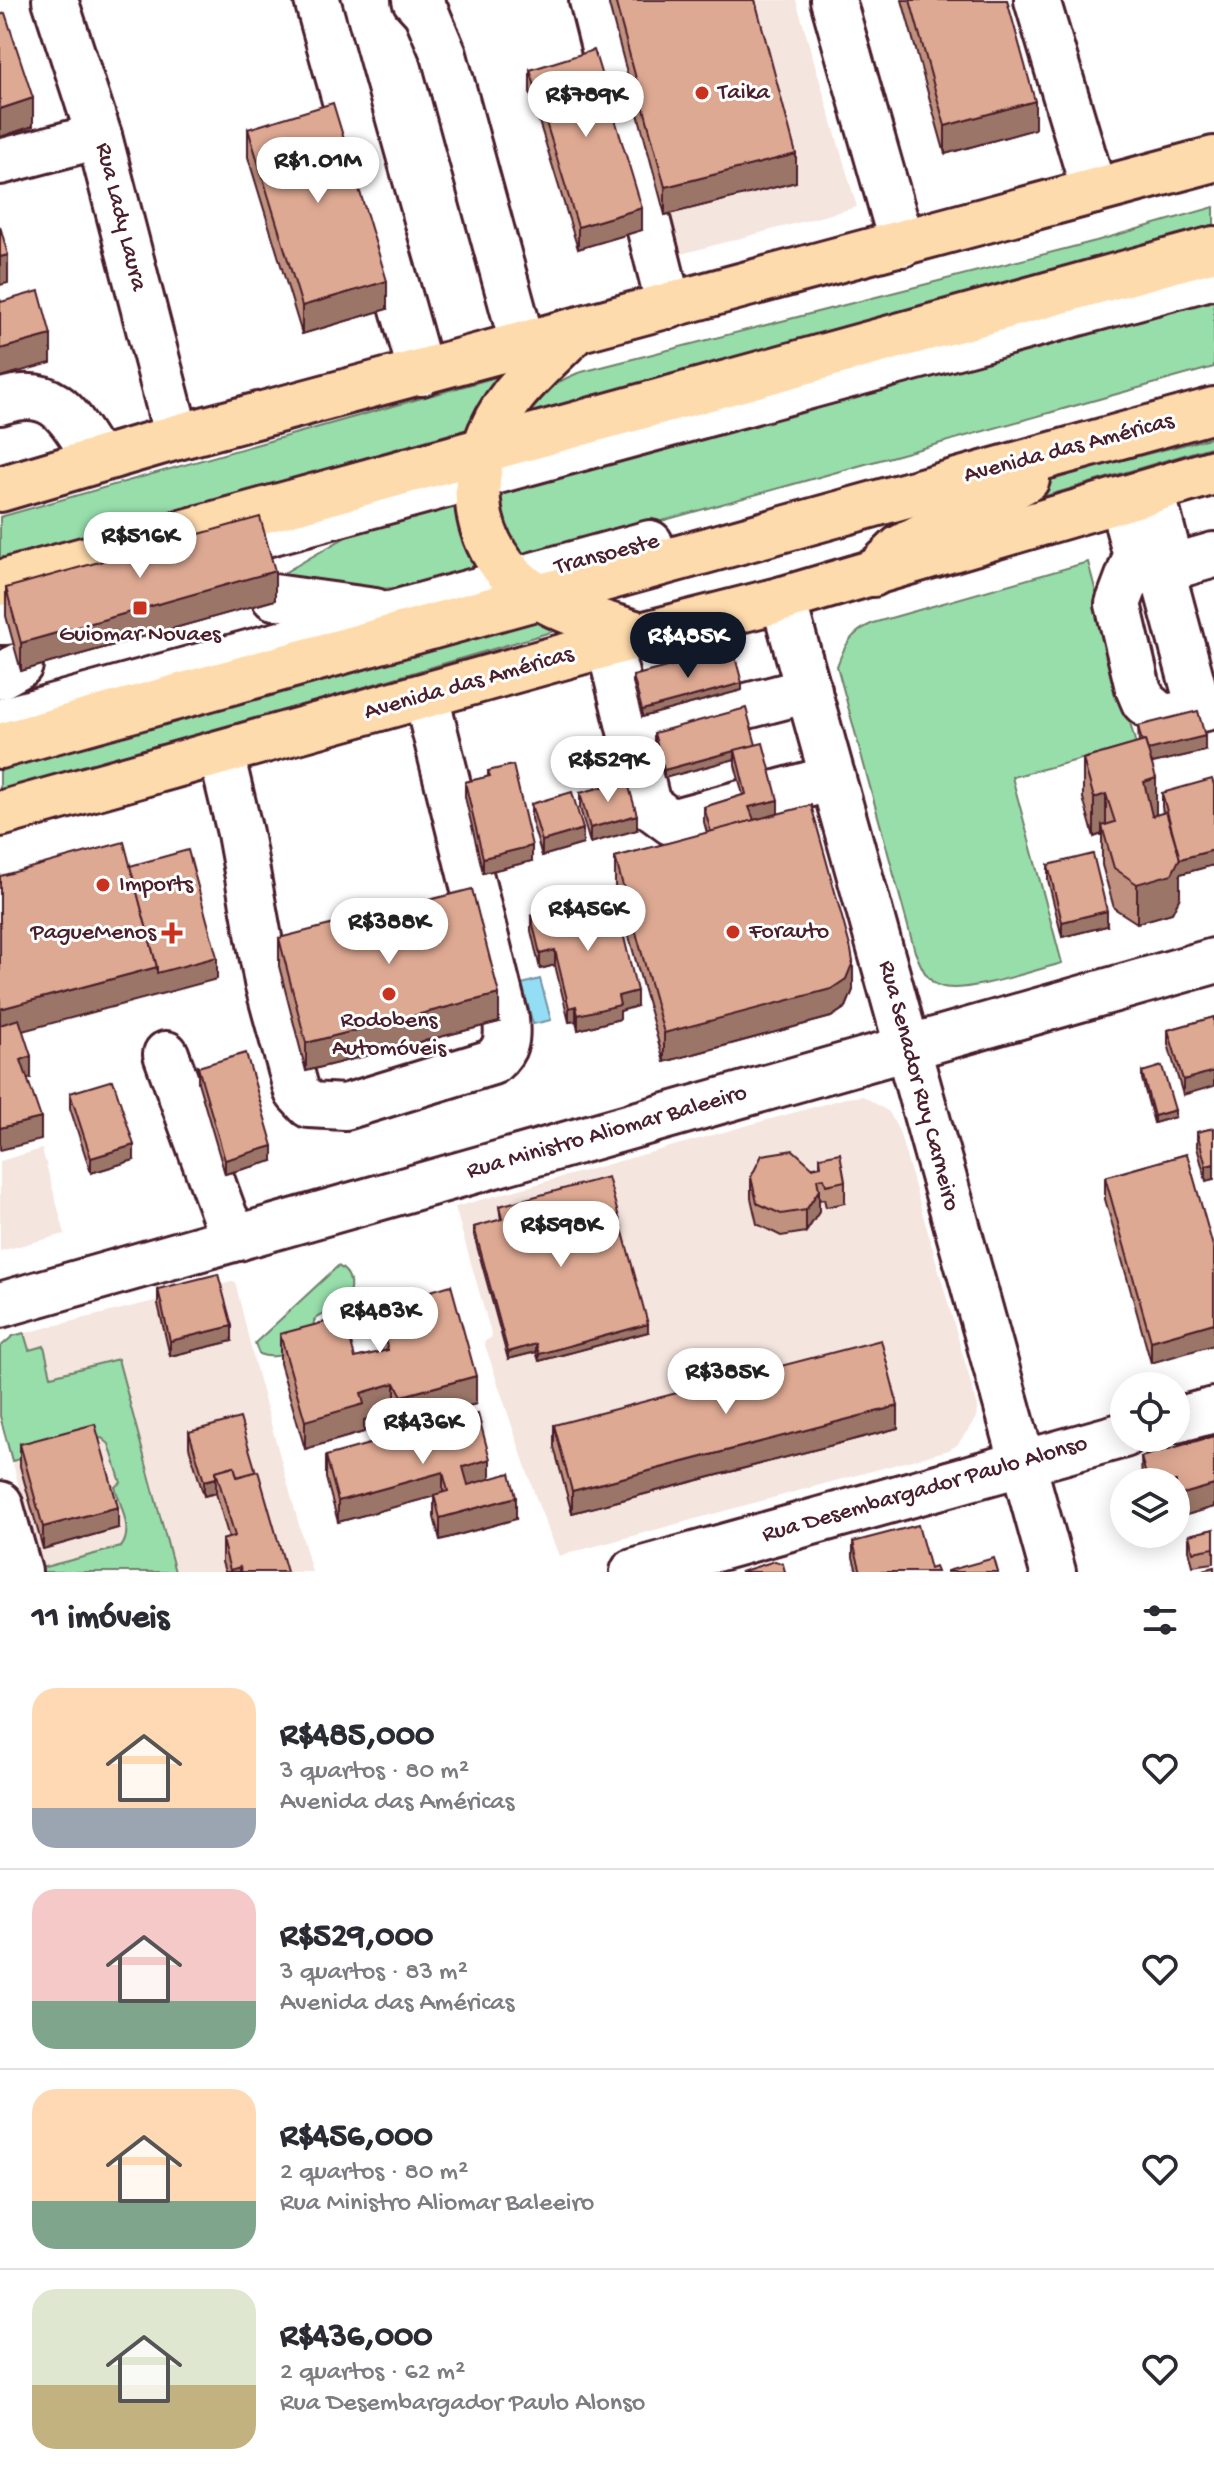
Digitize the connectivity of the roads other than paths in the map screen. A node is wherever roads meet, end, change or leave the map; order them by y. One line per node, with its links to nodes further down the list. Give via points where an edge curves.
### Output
1 (55, 0): 7 (street, Rua Lady Laura)
2 (317, 0): 17 (street)
3 (415, 0): 16 (street, via 426,12 444,55)
4 (592, 0): 14 (street)
5 (833, 0): 11 (street)
6 (1037, 0): 10 (street)
7 (99, 136): 9 (street); 21 (street, Rua Lady Laura)
8 (1214, 159): 10 (main road)
9 (0, 162)
10 (1094, 191): 11 (main road)
11 (902, 244): 14 (main road)
12 (1214, 249): 24 (main road)
13 (1214, 276): 24 (street)
14 (669, 306): 15 (main road)
15 (574, 332): 16 (main road); 24 (main road, via 514,394)
16 (523, 346): 17 (main road)
17 (421, 373): 21 (main road)
18 (1214, 388): 33 (street, Transoeste)
19 (0, 402): 23 (street, via 41,397 63,409)
20 (1214, 410): 22 (main road, Avenida das Américas)
21 (177, 437): 23 (main road)
22 (1065, 450): 32 (main road, via 1012,488 900,548); 33 (main road, Avenida das Américas)
23 (97, 460): 26 (main road)
24 (482, 462): 28 (street); 33 (main road, via 479,518 486,541); 36 (main road)
25 (1214, 472): 27 (main road, Avenida das Américas)
26 (0, 489)
27 (1137, 495): 31 (street); 32 (main road, Avenida das Américas)
28 (360, 508): 29 (street); 36 (street)
29 (262, 554)
30 (1214, 555): 31 (street)
31 (1157, 568): 41 (street)
32 (873, 574): 35 (main road, Avenida das Américas)
33 (528, 588): 37 (street, Transoeste); 38 (main road); 44 (main road, Avenida das Américas)
34 (274, 597): 37 (street)
35 (783, 599): 38 (main road, Avenida das Américas); 39 (street, Rua Senador Ruy Carneiro)
36 (2, 608)
37 (393, 614): 42 (street, Transoeste)
38 (625, 640): 40 (main road, Avenida das Américas); 43 (street)
39 (809, 690): 43 (street); 46 (street, Rua Senador Ruy Carneiro)
40 (426, 696): 45 (main road, Avenida das Américas); 45 (street, via 506,1019 507,1044 492,1062 345,1107 309,1105 297,1092 267,982)
41 (1204, 696)
42 (0, 721)
43 (631, 736): 48 (street, via 648,805)
44 (0, 746)
45 (221, 753): 47 (main road, Avenida das Américas)
46 (836, 791): 48 (street); 51 (street, Rua Senador Ruy Carneiro)
47 (0, 814)
48 (671, 822): 49 (street, via 688,837)
49 (710, 842)
50 (1214, 961): 51 (street, Rua Ministro Aliomar Baleeiro)
51 (908, 1048): 53 (street, Rua Ministro Aliomar Baleeiro); 58 (street, Rua Senador Ruy Carneiro)
52 (166, 1054): 53 (street, via 225,1217)
53 (238, 1238): 54 (street, Rua Ministro Aliomar Baleeiro)
54 (0, 1305)
55 (1214, 1410): 56 (street)
56 (1190, 1416)
57 (1110, 1439): 58 (street, Rua Desembargador Paulo Alonso)
58 (1022, 1463): 61 (street, Rua Desembargador Paulo Alonso); 62 (street, Rua Senador Ruy Carneiro)
59 (0, 1504): 60 (street)
60 (19, 1572)
61 (633, 1572)
62 (1053, 1572)

